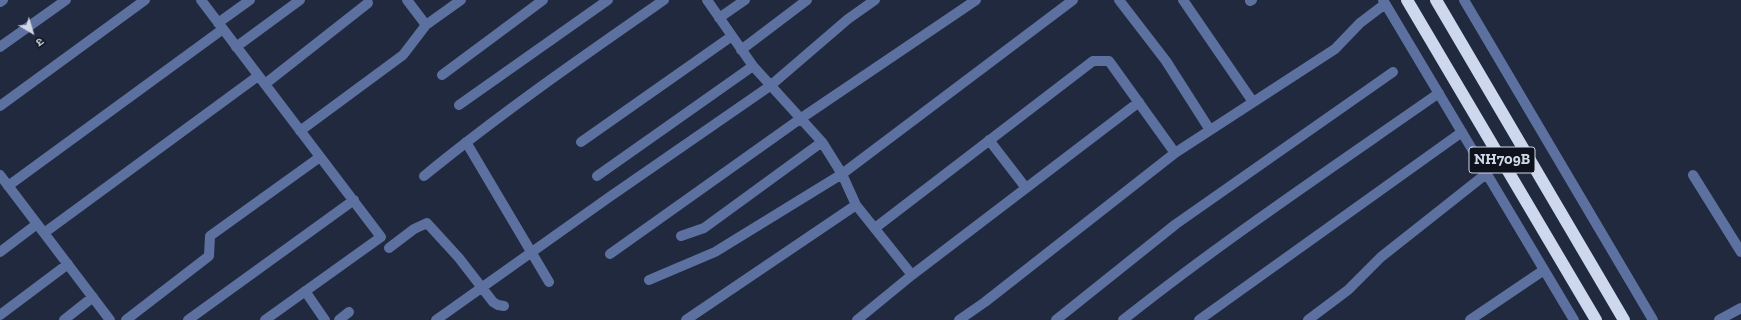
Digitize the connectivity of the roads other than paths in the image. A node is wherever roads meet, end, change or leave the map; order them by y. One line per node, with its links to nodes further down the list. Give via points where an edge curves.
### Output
1 (2, 0): 23 (street)
2 (66, 0): 30 (street)
3 (145, 0): 43 (street)
4 (201, 0): 28 (street)
5 (250, 0): 28 (street)
6 (300, 0): 31 (street)
7 (407, 0): 27 (street)
8 (461, 0): 27 (street)
9 (543, 0): 35 (street)
10 (608, 0): 42 (street)
11 (664, 0): 49 (street)
12 (707, 0): 26 (street)
13 (745, 0): 26 (street)
14 (807, 0): 32 (street)
15 (875, 0): 38 (street, via 848,19)
16 (976, 0): 44 (street)
17 (1072, 0): 54 (street)
18 (1118, 0): 45 (street, via 1166,61)
19 (1183, 0): 41 (street)
20 (1407, 0): 103 (highway, NH709B)
21 (1436, 0): 104 (highway, NH709B)
22 (1464, 0): 105 (street)
23 (0, 2)
24 (1384, 2): 39 (street); 41 (street, via 1376,13 1360,23 1334,49)
25 (368, 3): 37 (street)
26 (719, 18): 29 (street)
27 (426, 25): 46 (street, via 403,55)
28 (221, 26): 31 (street); 60 (street)
29 (732, 36): 32 (street); 50 (street)
30 (0, 47)
31 (236, 47): 36 (street)
32 (741, 50): 33 (street)
33 (753, 66): 38 (street); 59 (street)
34 (1393, 72): 97 (street, via 1176,224)
35 (442, 75)
36 (258, 76): 37 (street); 66 (street)
37 (265, 84): 46 (street)
38 (770, 86): 44 (street); 70 (street)
39 (1439, 93): 47 (street); 98 (street, via 1183,272)
40 (1139, 102): 48 (street, via 1109,61 1093,61); 52 (street); 61 (street)
41 (1253, 102): 45 (street)
42 (459, 105)
43 (0, 106)
44 (800, 118): 51 (street); 72 (street)
45 (1210, 130): 52 (street)
46 (300, 131): 53 (street)
47 (1462, 132): 55 (street); 99 (street)
48 (989, 140): 61 (street); 65 (street)
49 (466, 142): 58 (street); 70 (street)
50 (580, 142)
51 (822, 142): 54 (street); 67 (street, via 704,228)
52 (1175, 153): 96 (street, via 991,298)
53 (320, 156): 62 (street); 88 (street, via 210,236 209,256)
54 (842, 174): 63 (street); 76 (street, via 715,252)
55 (1486, 174): 74 (street); 100 (street, via 1381,257 1348,290)
56 (0, 175): 60 (street)
57 (1693, 175): 71 (street)
58 (424, 176)
59 (597, 176)
60 (8, 186): 64 (street)
61 (1026, 188): 75 (street)
62 (354, 200): 79 (street, via 381,237); 89 (street)
63 (856, 205): 65 (street); 94 (street)
64 (37, 224): 66 (street); 69 (street)
65 (875, 228): 75 (street)
66 (44, 233): 73 (street)
67 (681, 236)
68 (389, 248): 78 (street, via 414,229 427,223 459,258)
69 (0, 252)
70 (531, 252): 77 (street); 78 (street)
71 (1741, 252)
72 (610, 254)
73 (68, 264): 80 (street); 84 (street)
74 (1544, 270): 101 (street); 102 (street)
75 (912, 274): 95 (street)
76 (649, 280)
77 (550, 282)
78 (481, 288): 81 (street, via 493,302); 93 (street)
79 (306, 291): 90 (street); 91 (street)
80 (93, 297): 86 (street); 87 (street)
81 (504, 306)
82 (1741, 308): 85 (street)
83 (349, 312): 92 (street)
84 (0, 315)
85 (1730, 317): 106 (street)
86 (64, 320)
87 (110, 320)
88 (126, 320)
89 (188, 320)
90 (265, 320)
91 (325, 320)
92 (339, 320)
93 (436, 320)
94 (686, 320)
95 (857, 320)
96 (959, 320)
97 (1056, 320)
98 (1123, 320)
99 (1199, 320)
100 (1308, 320)
101 (1470, 320)
102 (1574, 320)
103 (1596, 320)
104 (1624, 320)
105 (1653, 320)
106 (1720, 320)

